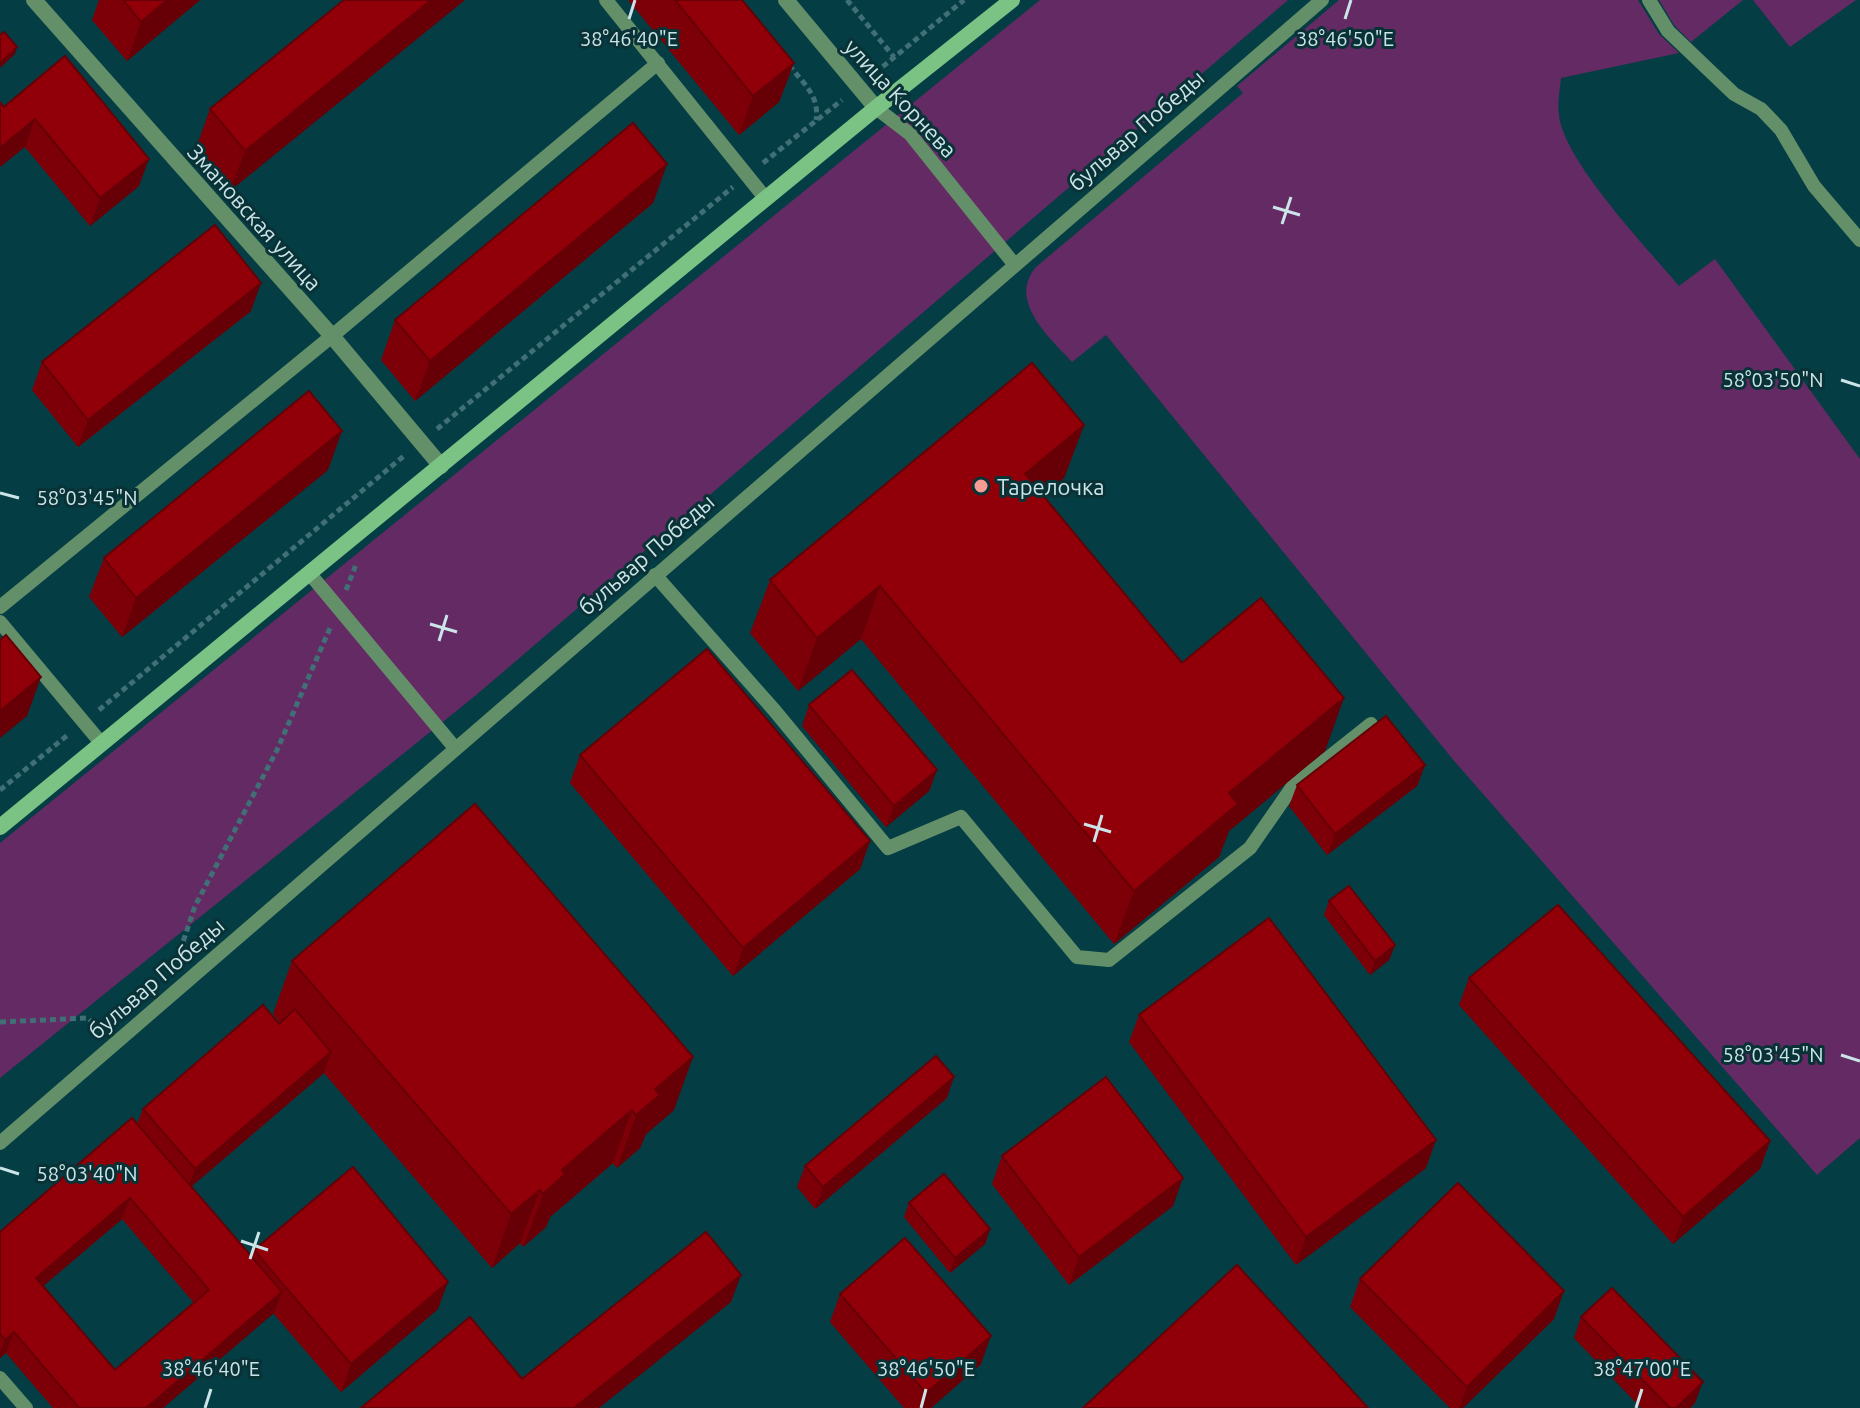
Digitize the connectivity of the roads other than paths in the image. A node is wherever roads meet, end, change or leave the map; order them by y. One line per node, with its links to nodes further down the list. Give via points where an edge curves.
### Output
1 (34, 0): 12 (street, Змановская улица)
2 (606, 0): 7 (lane)
3 (786, 0): 8 (street, улица Корнева)
4 (1012, 0): 8 (street)
5 (1322, 0): 11 (lane, бульвар Победы)
6 (1649, 0): 10 (lane, via 1668,31 1781,130 1814,186)
7 (658, 63): 9 (lane); 12 (lane)
8 (876, 108): 9 (street); 11 (lane, улица Корнева, via 910,134)
9 (766, 199): 13 (street)
10 (1860, 240)
11 (1014, 264): 15 (lane, бульвар Победы)
12 (332, 336): 13 (street, Змановская улица); 16 (lane)
13 (441, 466): 14 (street)
14 (310, 574): 19 (street); 20 (lane)
15 (655, 575): 18 (lane, via 888,848 961,817 1077,957 1109,960 1142,935 1250,848 1293,786); 20 (lane, бульвар Победы)
16 (0, 607)
17 (0, 622): 19 (lane)
18 (1371, 724)
19 (102, 744): 21 (street)
20 (455, 748): 22 (lane, бульвар Победы)
21 (0, 827)
22 (0, 1143)
23 (0, 1378): 24 (lane)
24 (26, 1408)

